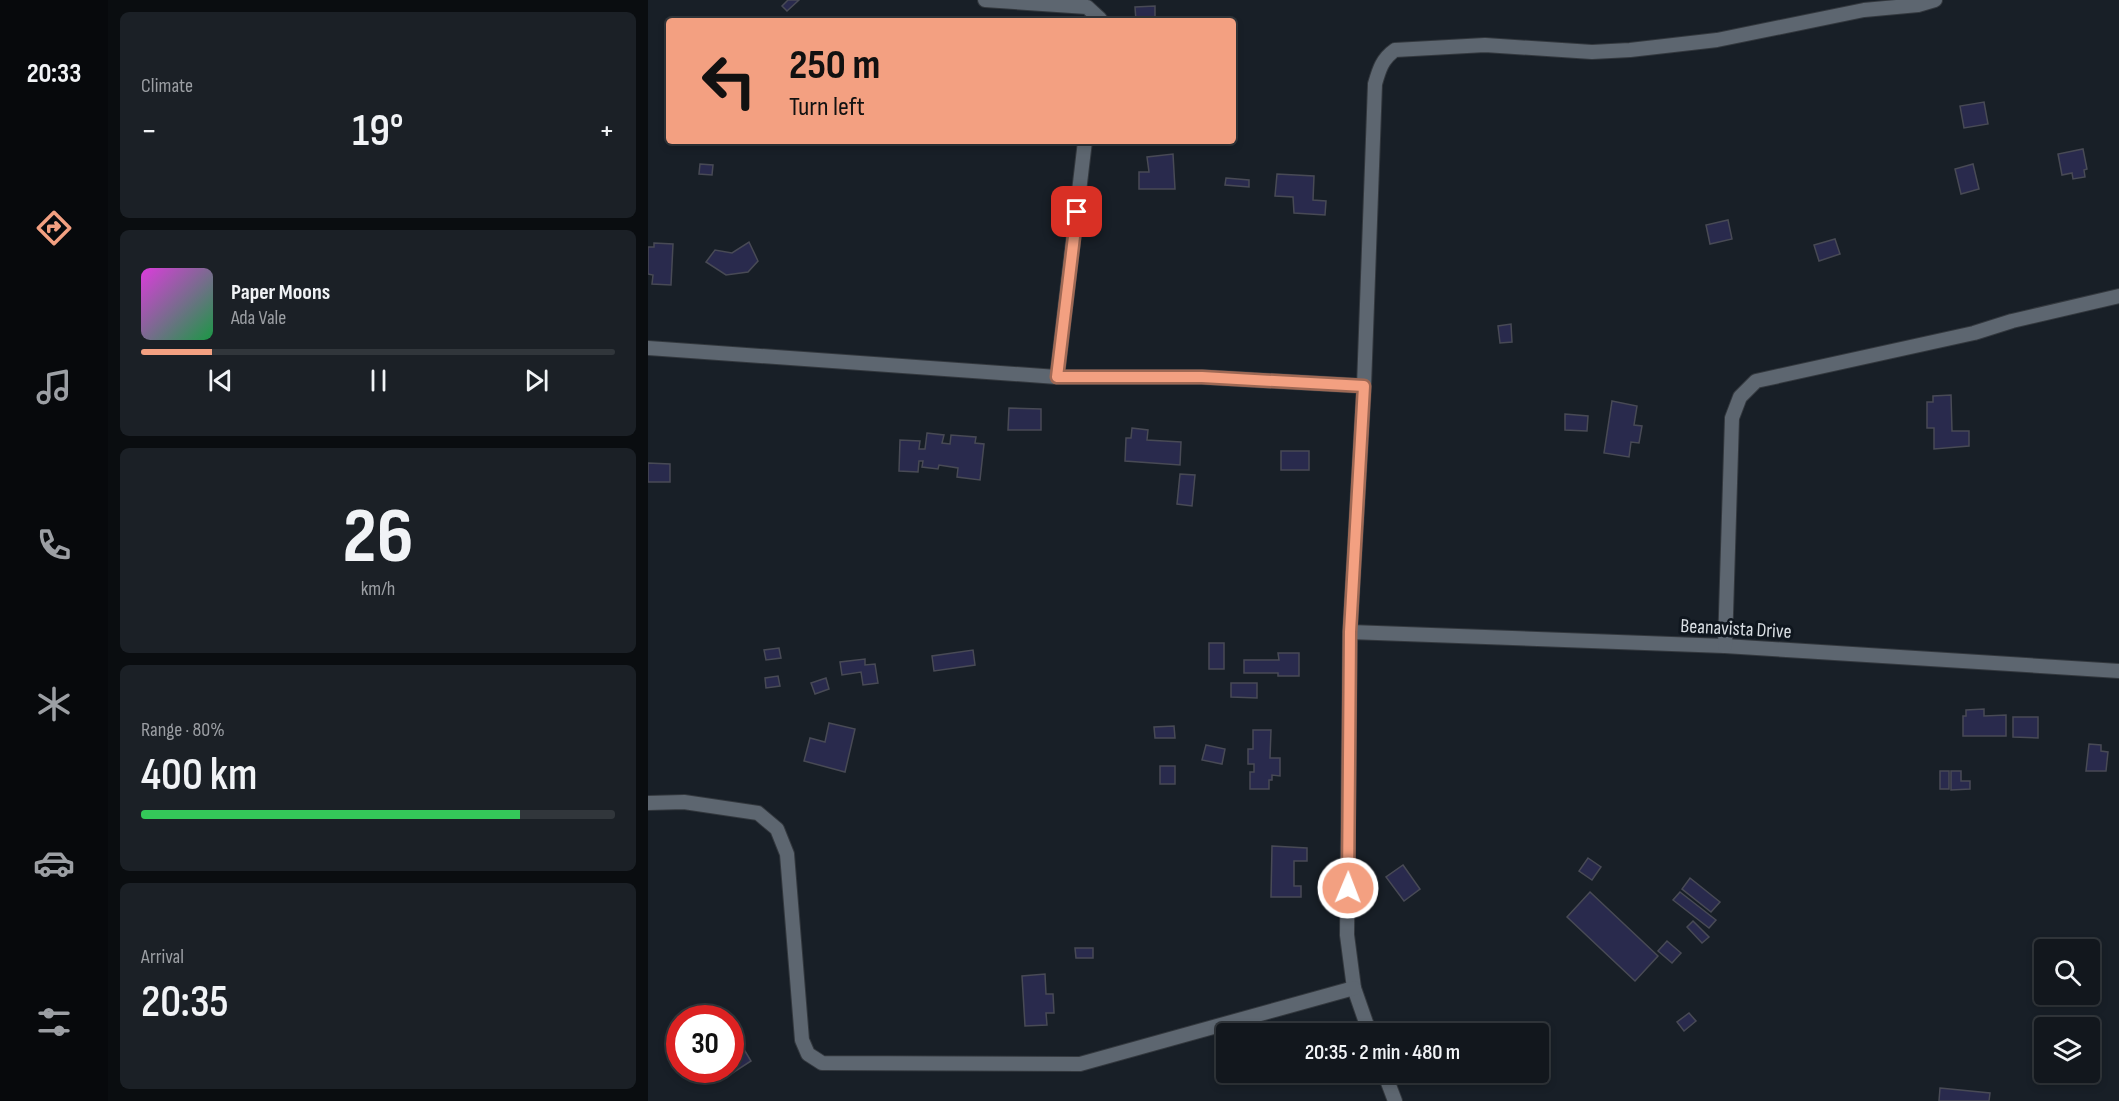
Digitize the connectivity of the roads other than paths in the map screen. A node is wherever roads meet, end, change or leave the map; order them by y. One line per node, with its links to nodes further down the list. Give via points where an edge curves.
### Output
1 (985, 0): 3 (street, via 1088,7)
2 (1935, 0): 8 (street, via 1717,40 1630,50 1592,52 1485,45 1395,50 1384,59 1374,84)
3 (1099, 18)
4 (1085, 144): 7 (street)
5 (2119, 296): 10 (street, via 1756,381 1740,397 1732,418)
6 (648, 348): 7 (street)
7 (1057, 377): 8 (street, via 1202,377)
8 (1364, 386): 9 (street)
9 (1350, 632): 10 (street, Beanavista Drive); 13 (street, via 1347,934)
10 (1725, 646): 11 (street, Beanavista Drive)
11 (2119, 671)
12 (648, 803): 13 (street, via 684,802 758,813 777,829 787,854 802,1040 808,1054 822,1063 1080,1064)
13 (1354, 988): 14 (street)
14 (1366, 1023)
15 (1388, 1083): 16 (street)
16 (1395, 1101)

